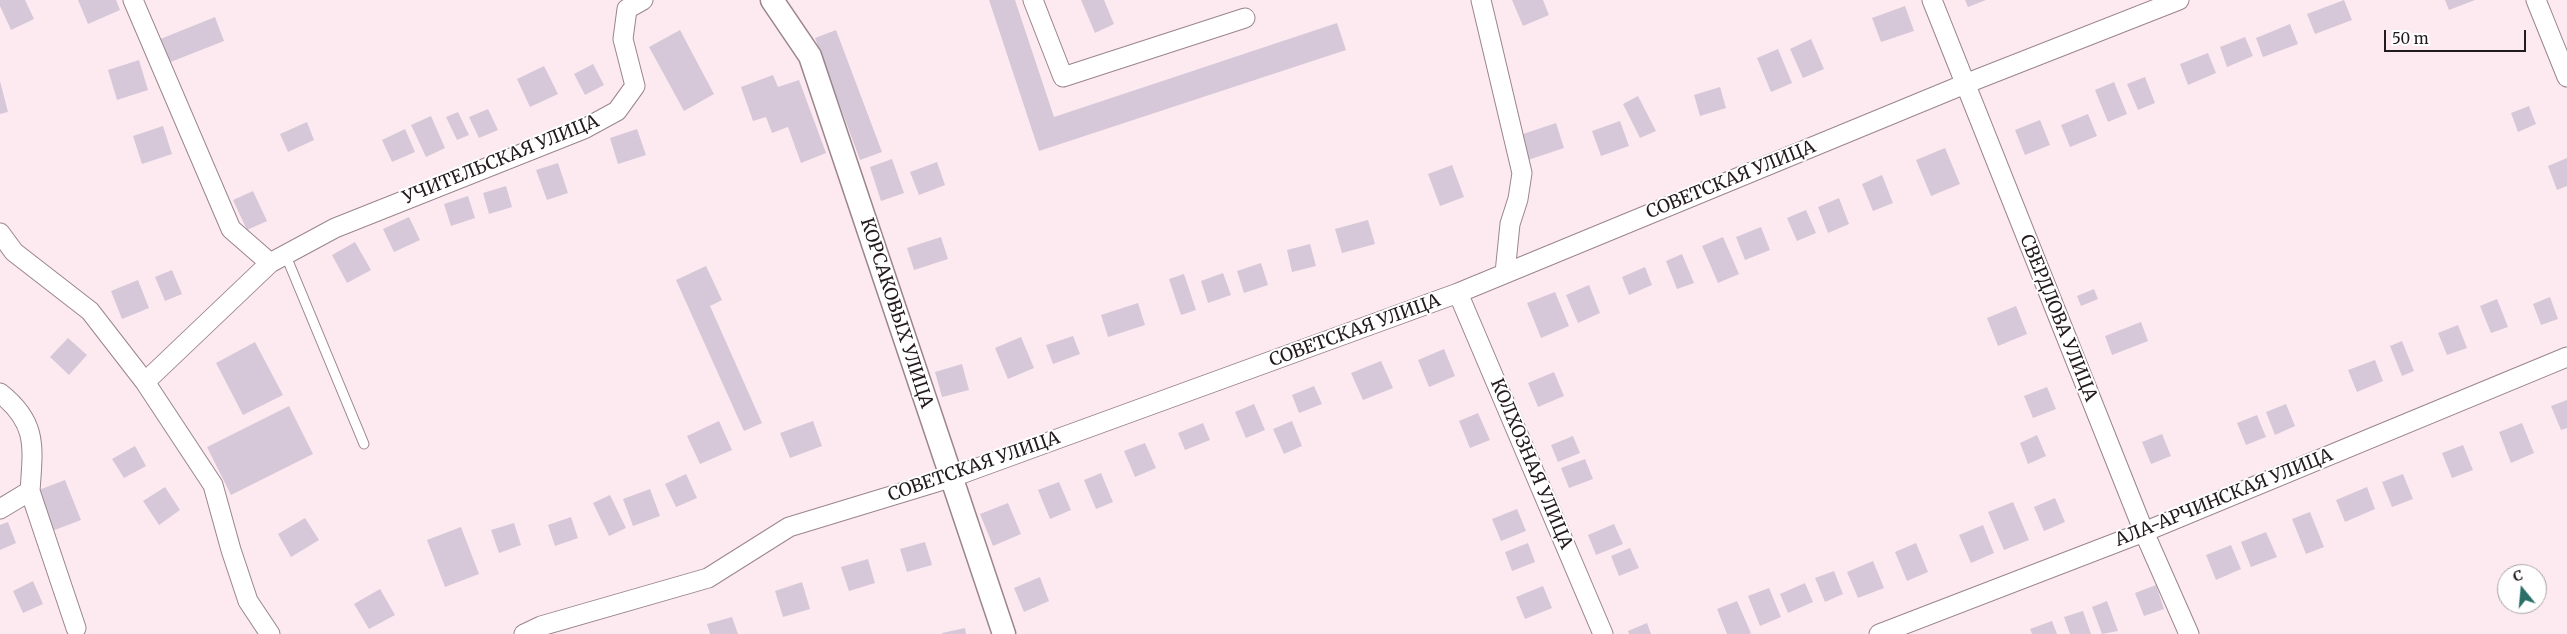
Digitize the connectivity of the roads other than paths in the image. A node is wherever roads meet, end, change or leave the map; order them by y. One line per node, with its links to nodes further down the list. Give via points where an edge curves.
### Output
1 (133, 0): 13 (street, via 231,229)
2 (644, 0): 13 (street, УЧИТЕЛЬСКАЯ УЛИЦА, via 627,9 624,40 635,86 617,111 584,129 335,228)
3 (772, 0): 20 (street, КОРСАКОВЫХ УЛИЦА, via 810,56)
4 (1033, 0): 9 (street, via 1064,77)
5 (1481, 0): 14 (street, via 1522,173 1510,224)
6 (1932, 0): 11 (street, СВЕРДЛОВА УЛИЦА)
7 (2179, 0): 11 (street, СОВЕТСКАЯ УЛИЦА)
8 (2536, 0): 10 (street)
9 (1245, 18)
10 (2567, 77)
11 (1964, 84): 14 (street, СОВЕТСКАЯ УЛИЦА); 23 (street, СВЕРДЛОВА УЛИЦА)
12 (0, 233): 17 (street, via 14,252 90,311)
13 (278, 260): 17 (street, УЧИТЕЛЬСКАЯ УЛИЦА); 19 (lane)
14 (1505, 273): 15 (street, СОВЕТСКАЯ УЛИЦА)
15 (1458, 294): 20 (street, СОВЕТСКАЯ УЛИЦА); 28 (street, КОЛХОЗНАЯ УЛИЦА)
16 (2567, 358): 23 (street, АЛА-АРЧИНСКАЯ УЛИЦА)
17 (145, 382): 25 (street, via 213,485 230,550 248,601)
18 (0, 393): 21 (street, via 17,406 34,442)
19 (364, 444)
20 (950, 478): 26 (street, СОВЕТСКАЯ УЛИЦА, via 790,527 708,578 541,626); 27 (street, КОРСАКОВЫХ УЛИЦА)
21 (30, 491): 22 (street); 24 (street)
22 (0, 509)
23 (2144, 532): 29 (street, АЛА-АРЧИНСКАЯ УЛИЦА); 30 (street, СВЕРДЛОВА УЛИЦА)
24 (76, 628)
25 (270, 634)
26 (524, 634)
27 (1004, 634)
28 (1604, 634)
29 (1879, 634)
30 (2189, 634)

